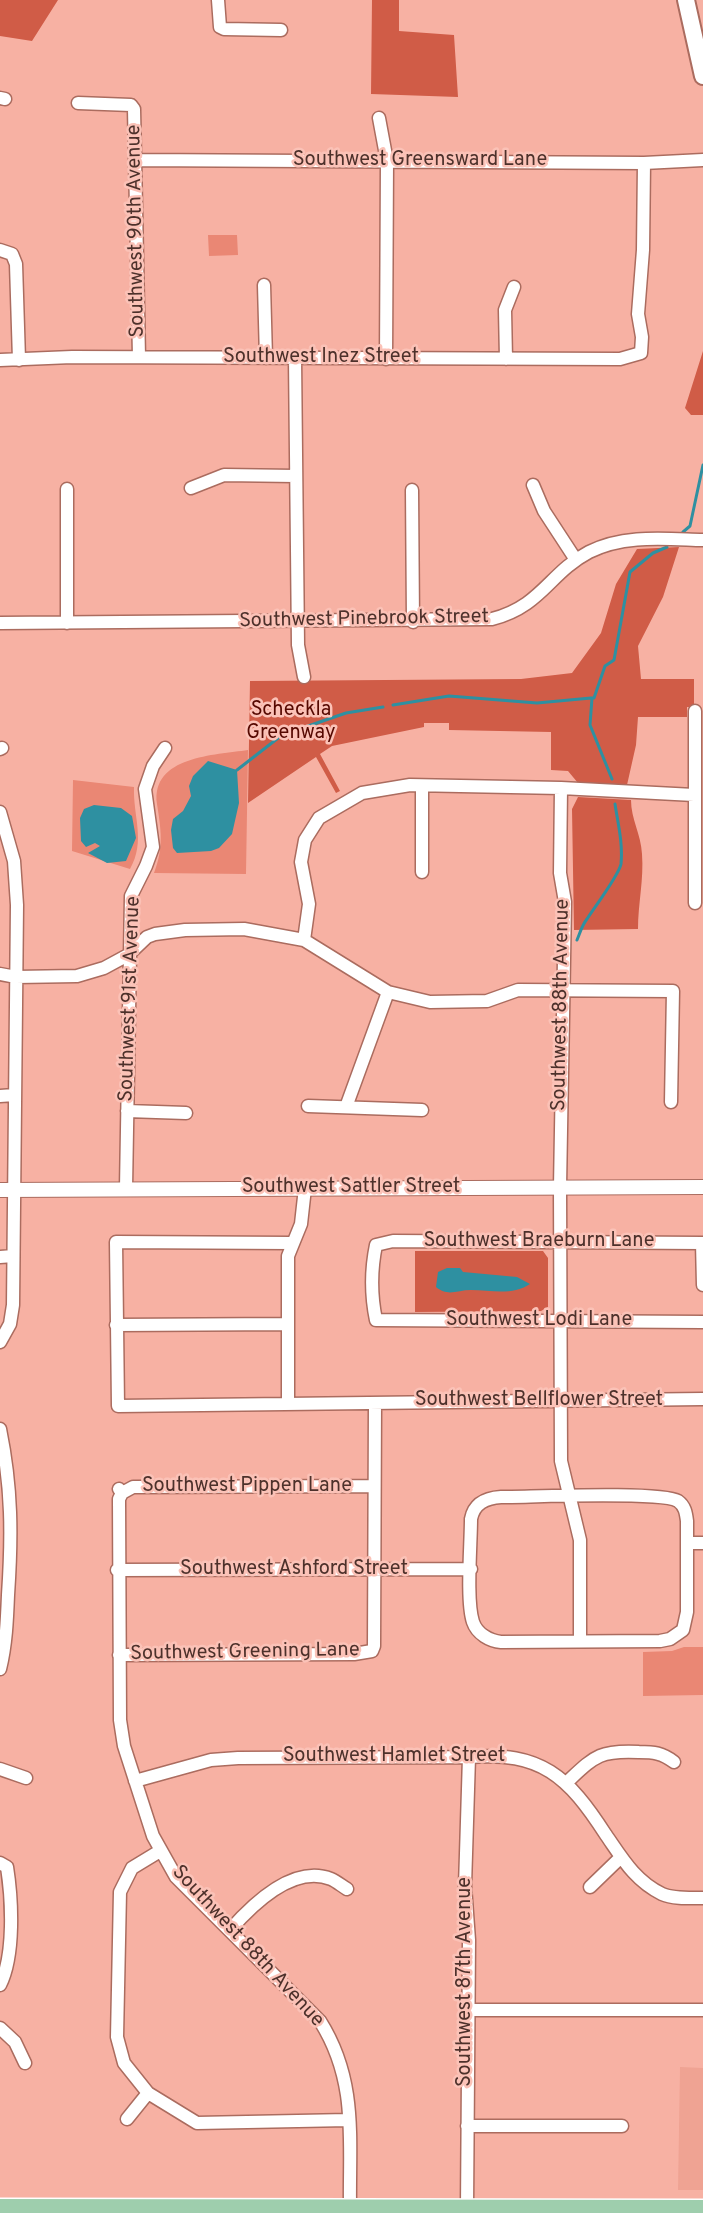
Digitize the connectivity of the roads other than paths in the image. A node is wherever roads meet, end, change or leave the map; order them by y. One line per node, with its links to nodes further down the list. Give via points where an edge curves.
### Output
1 (218, 0): 3 (street, via 220,27 228,31)
2 (686, 0): 4 (main road)
3 (281, 30)
4 (703, 76)
5 (78, 103): 7 (street, Southwest 90th Avenue, via 131,105)
6 (379, 118): 9 (street)
7 (137, 160): 9 (street, Southwest Greensward Lane); 14 (street, Southwest 90th Avenue)
8 (703, 160): 10 (street, Southwest Greensward Lane)
9 (387, 161): 10 (street, Southwest Greensward Lane); 17 (street)
10 (644, 163): 18 (street, Southwest Inez Street, via 638,314 641,353 620,359)
11 (0, 250): 20 (street, via 12,255 16,264)
12 (264, 285): 15 (street)
13 (514, 287): 18 (street, via 505,310)
14 (139, 357): 15 (street, Southwest Inez Street); 20 (street, Southwest Inez Street)
15 (266, 358): 16 (street, Southwest Inez Street)
16 (295, 358): 17 (street, Southwest Inez Street); 21 (street)
17 (386, 359): 18 (street, Southwest Inez Street)
18 (506, 359)
19 (0, 360): 20 (street, Southwest Inez Street)
20 (19, 360)
21 (295, 476): 23 (street, via 224,475); 28 (street)
22 (533, 485): 27 (street, via 544,512)
23 (191, 488)
24 (67, 489): 30 (street)
25 (412, 490): 29 (street)
26 (703, 540): 27 (street, Southwest Pinebrook Street, via 626,541 600,547)
27 (576, 560): 29 (street, Southwest Pinebrook Street, via 529,604 506,615 483,620)
28 (297, 622): 29 (street, Southwest Pinebrook Street); 30 (street, Southwest Pinebrook Street); 32 (street, via 298,658)
29 (413, 622)
30 (66, 623): 31 (street, Southwest Pinebrook Street)
31 (0, 624)
32 (304, 677)
33 (695, 711): 37 (street)
34 (165, 748): 43 (street, Southwest 91st Avenue, via 145,789 153,847 131,896)
35 (422, 786): 36 (street); 40 (street); 42 (street, via 384,787 362,793 319,818 308,835 302,856 309,904)
36 (561, 788): 37 (street); 46 (street, Southwest 88th Avenue)
37 (694, 795): 41 (street)
38 (0, 812): 39 (street)
39 (4, 836): 45 (street, via 16,874)
40 (422, 872)
41 (695, 903)
42 (304, 940): 43 (street, via 244,929 185,930 147,937); 47 (street)
43 (128, 956): 45 (street, via 77,976); 54 (street, Southwest 91st Avenue)
44 (0, 974): 45 (street)
45 (16, 977): 48 (street)
46 (563, 990): 47 (street, via 518,990 487,1001 458,1003 430,1002); 50 (street, via 673,990); 56 (street, Southwest 88th Avenue)
47 (388, 992): 52 (street)
48 (14, 1095): 49 (street); 60 (street)
49 (0, 1096)
50 (671, 1102)
51 (308, 1106): 52 (street)
52 (346, 1107): 53 (street)
53 (422, 1110)
54 (127, 1111): 55 (street); 58 (street, Southwest 91st Avenue)
55 (186, 1113)
56 (560, 1187): 57 (street, Southwest Sattler Street); 59 (street, Southwest Sattler Street); 61 (street, Southwest 88th Avenue)
57 (703, 1187)
58 (126, 1188): 59 (street, Southwest Sattler Street); 60 (street, Southwest Sattler Street)
59 (305, 1188): 62 (street, via 301,1224)
60 (7, 1190): 64 (street)
61 (562, 1242): 63 (street, Southwest Braeburn Lane); 67 (street, Southwest Braeburn Lane, via 393,1241 376,1245); 68 (street, Southwest 88th Avenue)
62 (291, 1244): 70 (street, via 116,1242); 71 (street)
63 (702, 1244): 66 (street)
64 (14, 1256): 65 (street); 72 (street, via 12,1314)
65 (0, 1257)
66 (703, 1285)
67 (376, 1320): 68 (street, Southwest Lodi Lane)
68 (560, 1321): 69 (street, Southwest Lodi Lane); 74 (street, Southwest 88th Avenue)
69 (703, 1322)
70 (116, 1324): 71 (street); 75 (street, via 118,1406)
71 (288, 1324): 75 (street)
72 (0, 1342)
73 (703, 1399): 74 (street, Southwest Bellflower Street)
74 (562, 1401): 76 (street, Southwest Bellflower Street); 80 (street, Southwest 88th Avenue, via 561,1461)
75 (288, 1403): 76 (street)
76 (375, 1403): 78 (street)
77 (0, 1430): 88 (street, via 11,1493 12,1534)
78 (374, 1486): 79 (street, Southwest Pippen Lane, via 133,1486); 83 (street)
79 (121, 1491): 85 (street, Southwest 88th Avenue)
80 (569, 1497): 82 (street, via 672,1499 685,1508); 84 (street, via 501,1497 482,1501 472,1514); 86 (street, Southwest 88th Avenue, via 580,1540)
81 (703, 1542): 82 (street)
82 (687, 1543): 86 (street, via 687,1620 680,1633 660,1641)
83 (374, 1569): 84 (street, Southwest Ashford Street); 85 (street, Southwest Ashford Street); 87 (street, Southwest Greening Lane, via 372,1651)
84 (471, 1569): 86 (street, via 473,1623 485,1637 501,1642)
85 (117, 1570): 87 (street, Southwest 88th Avenue)
86 (580, 1641)
87 (119, 1655): 93 (street, Southwest 88th Avenue, via 121,1732)
88 (0, 1669)
89 (469, 1757): 93 (street, Southwest Hamlet Street, via 238,1758 211,1760); 94 (street, Southwest Hamlet Street, via 520,1757 553,1772); 103 (street, Southwest 87th Avenue, via 465,1886)
90 (674, 1762): 94 (street, via 661,1752 609,1750 588,1762)
91 (0, 1769): 92 (street)
92 (26, 1778)
93 (135, 1781): 95 (street, Southwest 88th Avenue)
94 (566, 1783): 96 (street, Southwest Hamlet Street, via 606,1833)
95 (160, 1851): 101 (street, Southwest 88th Avenue, via 176,1877); 107 (street, via 132,1868 120,1892 119,2050 124,2063)
96 (620, 1858): 98 (street); 100 (street, Southwest Hamlet Street, via 643,1883 665,1895)
97 (0, 1863): 102 (street, via 7,1867 11,1892 9,1947)
98 (590, 1887)
99 (347, 1889): 101 (street, via 330,1878 292,1881 266,1893)
100 (703, 1898)
101 (230, 1929): 109 (street, Southwest 88th Avenue, via 320,2021 333,2041 347,2088)
102 (0, 1985)
103 (468, 2010): 104 (street); 110 (street, Southwest 87th Avenue)
104 (703, 2010)
105 (0, 2028): 106 (street, via 15,2042)
106 (25, 2063)
107 (148, 2092): 108 (street); 109 (street, via 197,2122)
108 (127, 2119)
109 (348, 2120): 112 (street, Southwest 88th Avenue)
110 (467, 2126): 111 (street); 113 (street, Southwest 87th Avenue)
111 (622, 2126)
112 (350, 2207): 113 (main road); 114 (main road)
113 (467, 2207): 115 (main road)
114 (0, 2208)
115 (703, 2209)

